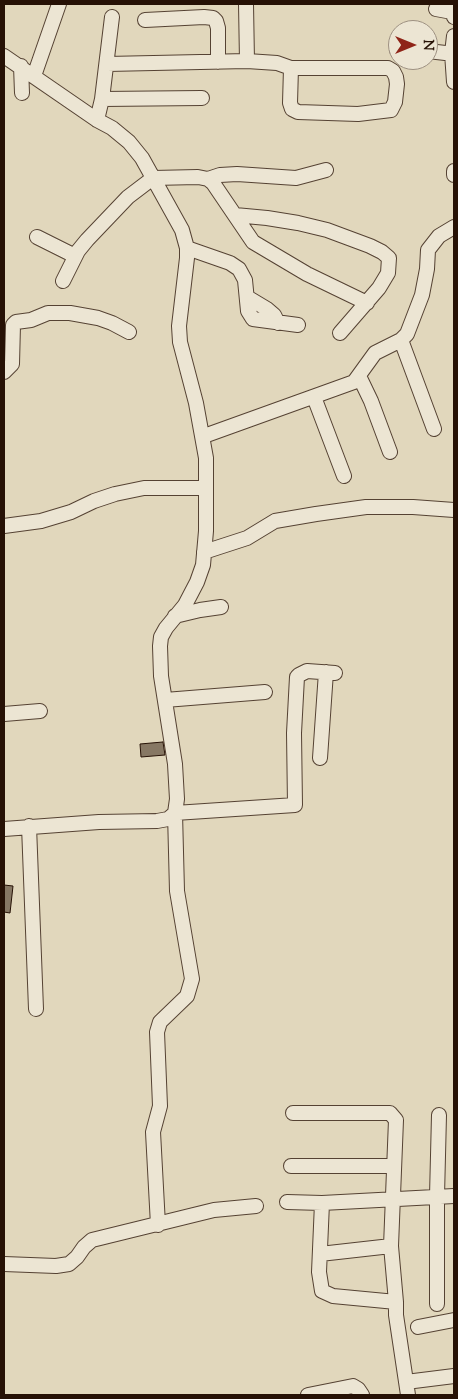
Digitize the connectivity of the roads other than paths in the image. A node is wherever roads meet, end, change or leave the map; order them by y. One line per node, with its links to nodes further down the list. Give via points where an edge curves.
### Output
1 (59, 4): 16 (street)
2 (246, 4): 11 (street)
3 (436, 8): 5 (street, via 452,12)
4 (112, 16): 13 (street)
5 (454, 17)
6 (145, 20): 12 (street, via 214,18 218,28)
7 (454, 36): 9 (street)
8 (438, 53): 9 (street)
9 (453, 54): 17 (street)
10 (4, 56): 14 (street)
11 (247, 61): 12 (street); 15 (street, via 277,63)
12 (218, 62): 13 (street)
13 (107, 64): 20 (street)
14 (20, 66): 16 (street); 18 (street)
15 (291, 68): 15 (street, via 290,103 298,112 358,114 391,110 395,102 396,77 388,68)
16 (34, 76): 21 (street)
17 (454, 82)
18 (22, 93)
19 (202, 98): 20 (street)
20 (102, 99): 21 (street)
21 (97, 120): 25 (street, via 129,142)
22 (326, 170): 26 (street, via 296,178 237,174)
23 (454, 171): 24 (street)
24 (454, 175)
25 (153, 178): 26 (street); 30 (street, via 182,230); 31 (street, via 128,197)
26 (208, 179): 27 (street)
27 (235, 215): 33 (street, via 254,242 306,274); 33 (street, via 298,223 335,233 382,252 389,258 388,273)
28 (454, 227): 37 (street, via 439,236 428,250 422,295 407,334)
29 (37, 237): 31 (street)
30 (187, 248): 34 (street, via 239,269 246,280 248,311 253,319); 42 (street, via 180,342)
31 (75, 256): 32 (street)
32 (64, 281)
33 (367, 304): 36 (street)
34 (298, 325)
35 (129, 332): 38 (street, via 98,318 70,313 48,313 16,322 13,325 12,364)
36 (340, 333)
37 (401, 340): 39 (street, via 375,353); 41 (street)
38 (4, 372)
39 (359, 376): 40 (street, via 354,382); 43 (street)
40 (314, 397): 42 (street); 44 (street)
41 (434, 429)
42 (204, 436): 45 (street)
43 (390, 452)
44 (344, 476)
45 (206, 488): 47 (street, via 144,488 115,494 41,521); 48 (street)
46 (454, 510): 48 (street, via 366,507 276,521 247,538)
47 (4, 526)
48 (204, 552): 50 (street, via 197,582)
49 (221, 608): 50 (street)
50 (175, 616): 52 (street, via 161,637)
51 (265, 692): 52 (street)
52 (165, 700): 56 (street, via 175,764)
53 (40, 712): 54 (street)
54 (4, 714)
55 (320, 758): 56 (street, via 330,672 308,671 297,677 295,805)
56 (175, 813): 57 (street, via 168,819 157,821); 70 (street, via 177,891 192,979 187,996 160,1022 157,1032 160,1106 153,1132)
57 (29, 826): 58 (street); 59 (street)
58 (4, 829)
59 (36, 1009)
60 (293, 1113): 63 (street, via 390,1113 396,1120)
61 (439, 1115): 64 (street)
62 (291, 1166): 63 (street)
63 (393, 1166): 66 (street)
64 (437, 1196): 65 (street); 66 (street); 75 (street)
65 (454, 1196)
66 (392, 1199): 68 (street); 71 (street)
67 (286, 1202): 68 (street)
68 (322, 1203): 72 (street)
69 (256, 1206): 70 (street, via 214,1210)
70 (158, 1225): 73 (street, via 92,1240 69,1264)
71 (390, 1246): 72 (street); 74 (street)
72 (320, 1254): 74 (street, via 322,1291 325,1294)
73 (4, 1264)
74 (396, 1302): 79 (street)
75 (437, 1304)
76 (454, 1320): 77 (street)
77 (418, 1327)
78 (454, 1376): 79 (street)
79 (407, 1389)
80 (308, 1395): 81 (street, via 353,1386)
81 (362, 1395)

